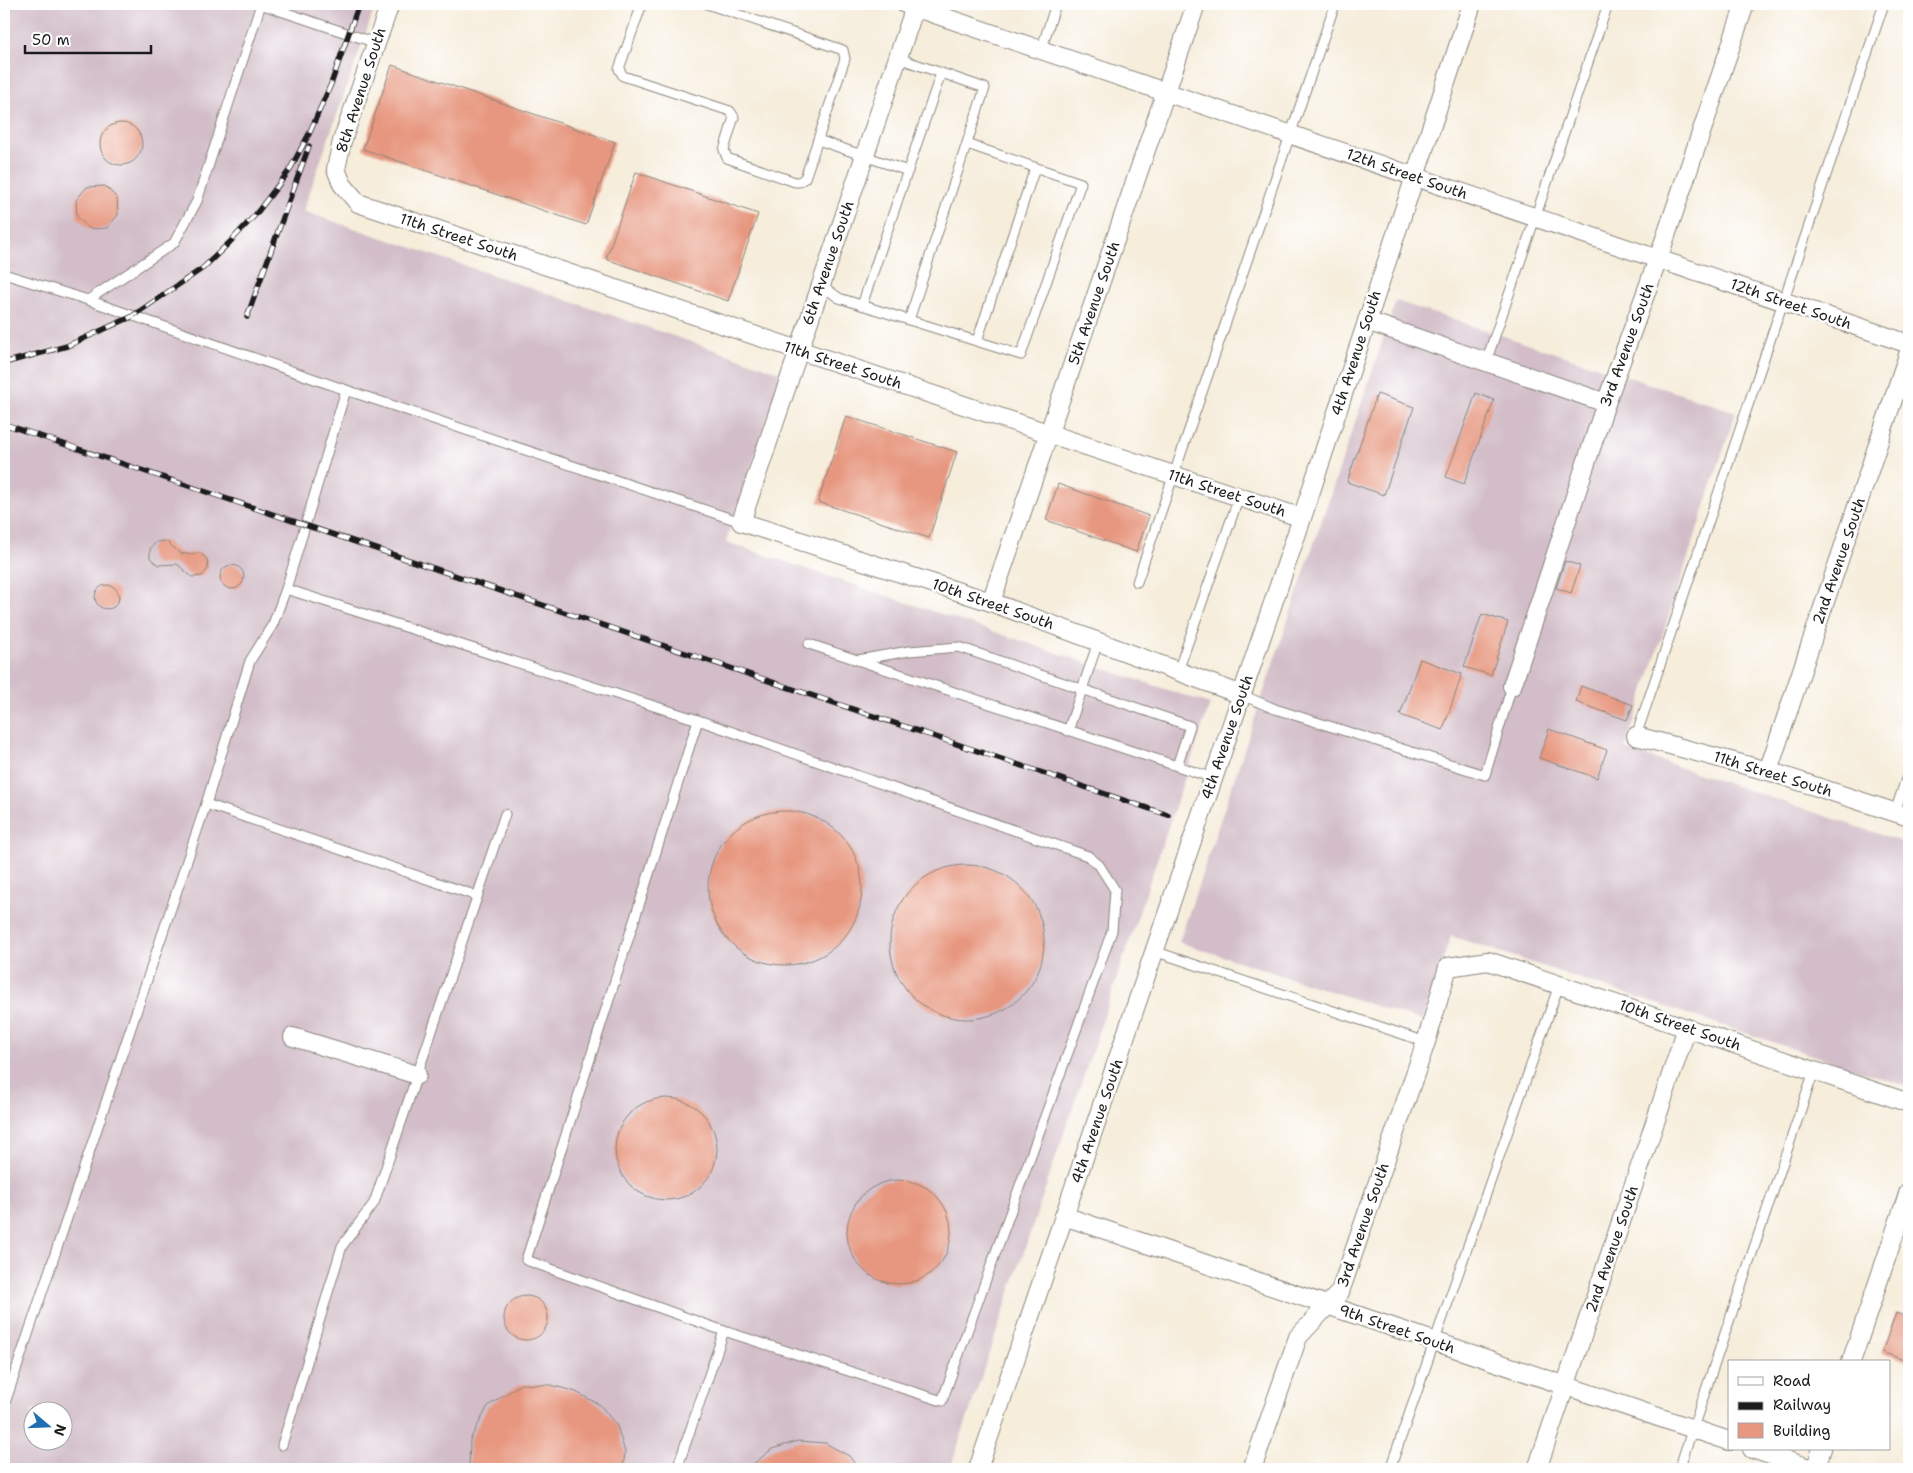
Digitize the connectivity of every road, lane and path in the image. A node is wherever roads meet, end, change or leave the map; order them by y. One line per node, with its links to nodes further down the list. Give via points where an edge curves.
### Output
1 (261, 4): 13 (lane); 30 (lane, via 197,201 174,243)
2 (390, 4): 13 (street, 8th Avenue South)
3 (642, 4): 19 (lane, via 620,73 730,111 734,117 724,150 726,158 799,182 805,178)
4 (708, 4): 19 (lane, via 843,50 844,59)
5 (1056, 4): 14 (lane)
6 (1196, 4): 17 (street, 5th Avenue South)
7 (1334, 4): 18 (lane)
8 (1472, 4): 24 (street, 4th Avenue South)
9 (1608, 4): 26 (lane)
10 (1745, 4): 27 (street, 3rd Avenue South)
11 (1884, 4): 31 (lane)
12 (912, 5): 14 (street, 12th Street South); 15 (street, 6th Avenue South)
13 (376, 43): 25 (street, 8th Avenue South, via 336,169 342,184 358,203)
14 (1041, 50): 17 (street, 12th Street South)
15 (898, 58): 16 (lane); 21 (street, 6th Avenue South)
16 (941, 73): 20 (lane, via 985,88); 23 (lane)
17 (1166, 92): 18 (street, 12th Street South); 42 (street, 5th Avenue South)
18 (1290, 135): 24 (street, 12th Street South); 43 (lane)
19 (818, 140): 21 (lane)
20 (967, 144): 22 (lane); 33 (lane)
21 (865, 155): 23 (lane); 29 (street, 6th Avenue South)
22 (1035, 168): 35 (lane); 35 (lane, via 1081,183 1021,355)
23 (908, 171): 32 (lane)
24 (1415, 177): 26 (street, 12th Street South); 34 (street, 4th Avenue South)
25 (384, 212): 37 (street, 11th Street South)
26 (1535, 218): 27 (street, 12th Street South); 39 (lane)
27 (1658, 259): 31 (street, 12th Street South); 41 (street, 3rd Avenue South)
28 (4, 274): 30 (lane)
29 (821, 285): 32 (lane, via 839,298); 37 (street, 6th Avenue South)
30 (88, 300): 40 (lane)
31 (1783, 302): 36 (street, 12th Street South); 59 (lane)
32 (862, 305): 33 (lane)
33 (909, 320): 35 (lane)
34 (1367, 321): 39 (street); 45 (street, 4th Avenue South)
35 (977, 341)
36 (1909, 344)
37 (799, 350): 42 (street, 11th Street South); 46 (street, 6th Avenue South)
38 (1909, 352): 62 (street, 2nd Avenue South)
39 (1486, 362): 41 (street)
40 (346, 390): 46 (lane); 48 (lane)
41 (1606, 403): 54 (street, 3rd Avenue South)
42 (1049, 434): 43 (street, 11th Street South); 49 (street, 5th Avenue South)
43 (1173, 475): 44 (street, 11th Street South); 47 (lane)
44 (1239, 497): 45 (street, 11th Street South); 53 (lane)
45 (1302, 518): 56 (street, 4th Avenue South)
46 (741, 522): 49 (street, 10th Street South)
47 (1137, 582)
48 (286, 589): 57 (lane); 64 (lane, via 273,624 250,661)
49 (991, 602): 50 (street, 10th Street South)
50 (1098, 642): 53 (street, 10th Street South); 55 (lane)
51 (809, 644): 52 (lane)
52 (855, 660): 55 (lane, via 959,647); 58 (lane)
53 (1178, 671): 56 (street, 10th Street South)
54 (1512, 686): 56 (lane, via 1485,775 1274,709)
55 (1082, 689): 58 (lane); 60 (lane, via 1190,726)
56 (1242, 695): 63 (street, 4th Avenue South)
57 (698, 720): 80 (lane, via 526,1260); 80 (lane, via 1088,856 1099,865 1115,890 1112,931 942,1401)
58 (1068, 730): 60 (lane)
59 (1636, 736): 62 (street, 11th Street South)
60 (1177, 766): 63 (lane)
61 (1909, 770): 66 (lane)
62 (1768, 771): 66 (street, 11th Street South)
63 (1213, 778): 68 (street, 4th Avenue South)
64 (206, 804): 67 (lane); 84 (lane)
65 (505, 814): 67 (lane)
66 (1902, 815)
67 (477, 896): 75 (lane)
68 (1154, 951): 73 (lane); 78 (street, 4th Avenue South)
69 (1448, 967): 70 (street, 10th Street South, via 1488,961); 73 (street, 3rd Avenue South)
70 (1559, 985): 71 (street, 10th Street South); 81 (lane)
71 (1687, 1028): 74 (street, 10th Street South); 83 (street, 2nd Avenue South)
72 (292, 1037): 75 (street)
73 (1426, 1042): 79 (street, 3rd Avenue South, via 1340,1292)
74 (1814, 1071): 76 (street, 10th Street South); 85 (lane)
75 (417, 1074): 87 (lane, via 374,1203 342,1246)
76 (1909, 1103)
77 (1909, 1191): 82 (street)
78 (1064, 1216): 79 (street, 9th Street South); 91 (street, 4th Avenue South)
79 (1327, 1306): 81 (street, 9th Street South); 92 (street, 3rd Avenue South, via 1298,1337)
80 (724, 1331): 90 (lane)
81 (1435, 1342): 83 (street, 9th Street South); 93 (lane)
82 (1853, 1360)
83 (1565, 1386): 85 (street, 9th Street South); 94 (street, 2nd Avenue South)
84 (4, 1406)
85 (1692, 1429): 86 (street, 9th Street South); 95 (lane)
86 (1728, 1441)
87 (282, 1445)
88 (1755, 1450): 96 (street)
89 (1822, 1450): 96 (street)
90 (677, 1469)
91 (978, 1469)
92 (1252, 1469)
93 (1390, 1469)
94 (1537, 1469)
95 (1678, 1469)
96 (1813, 1469)

